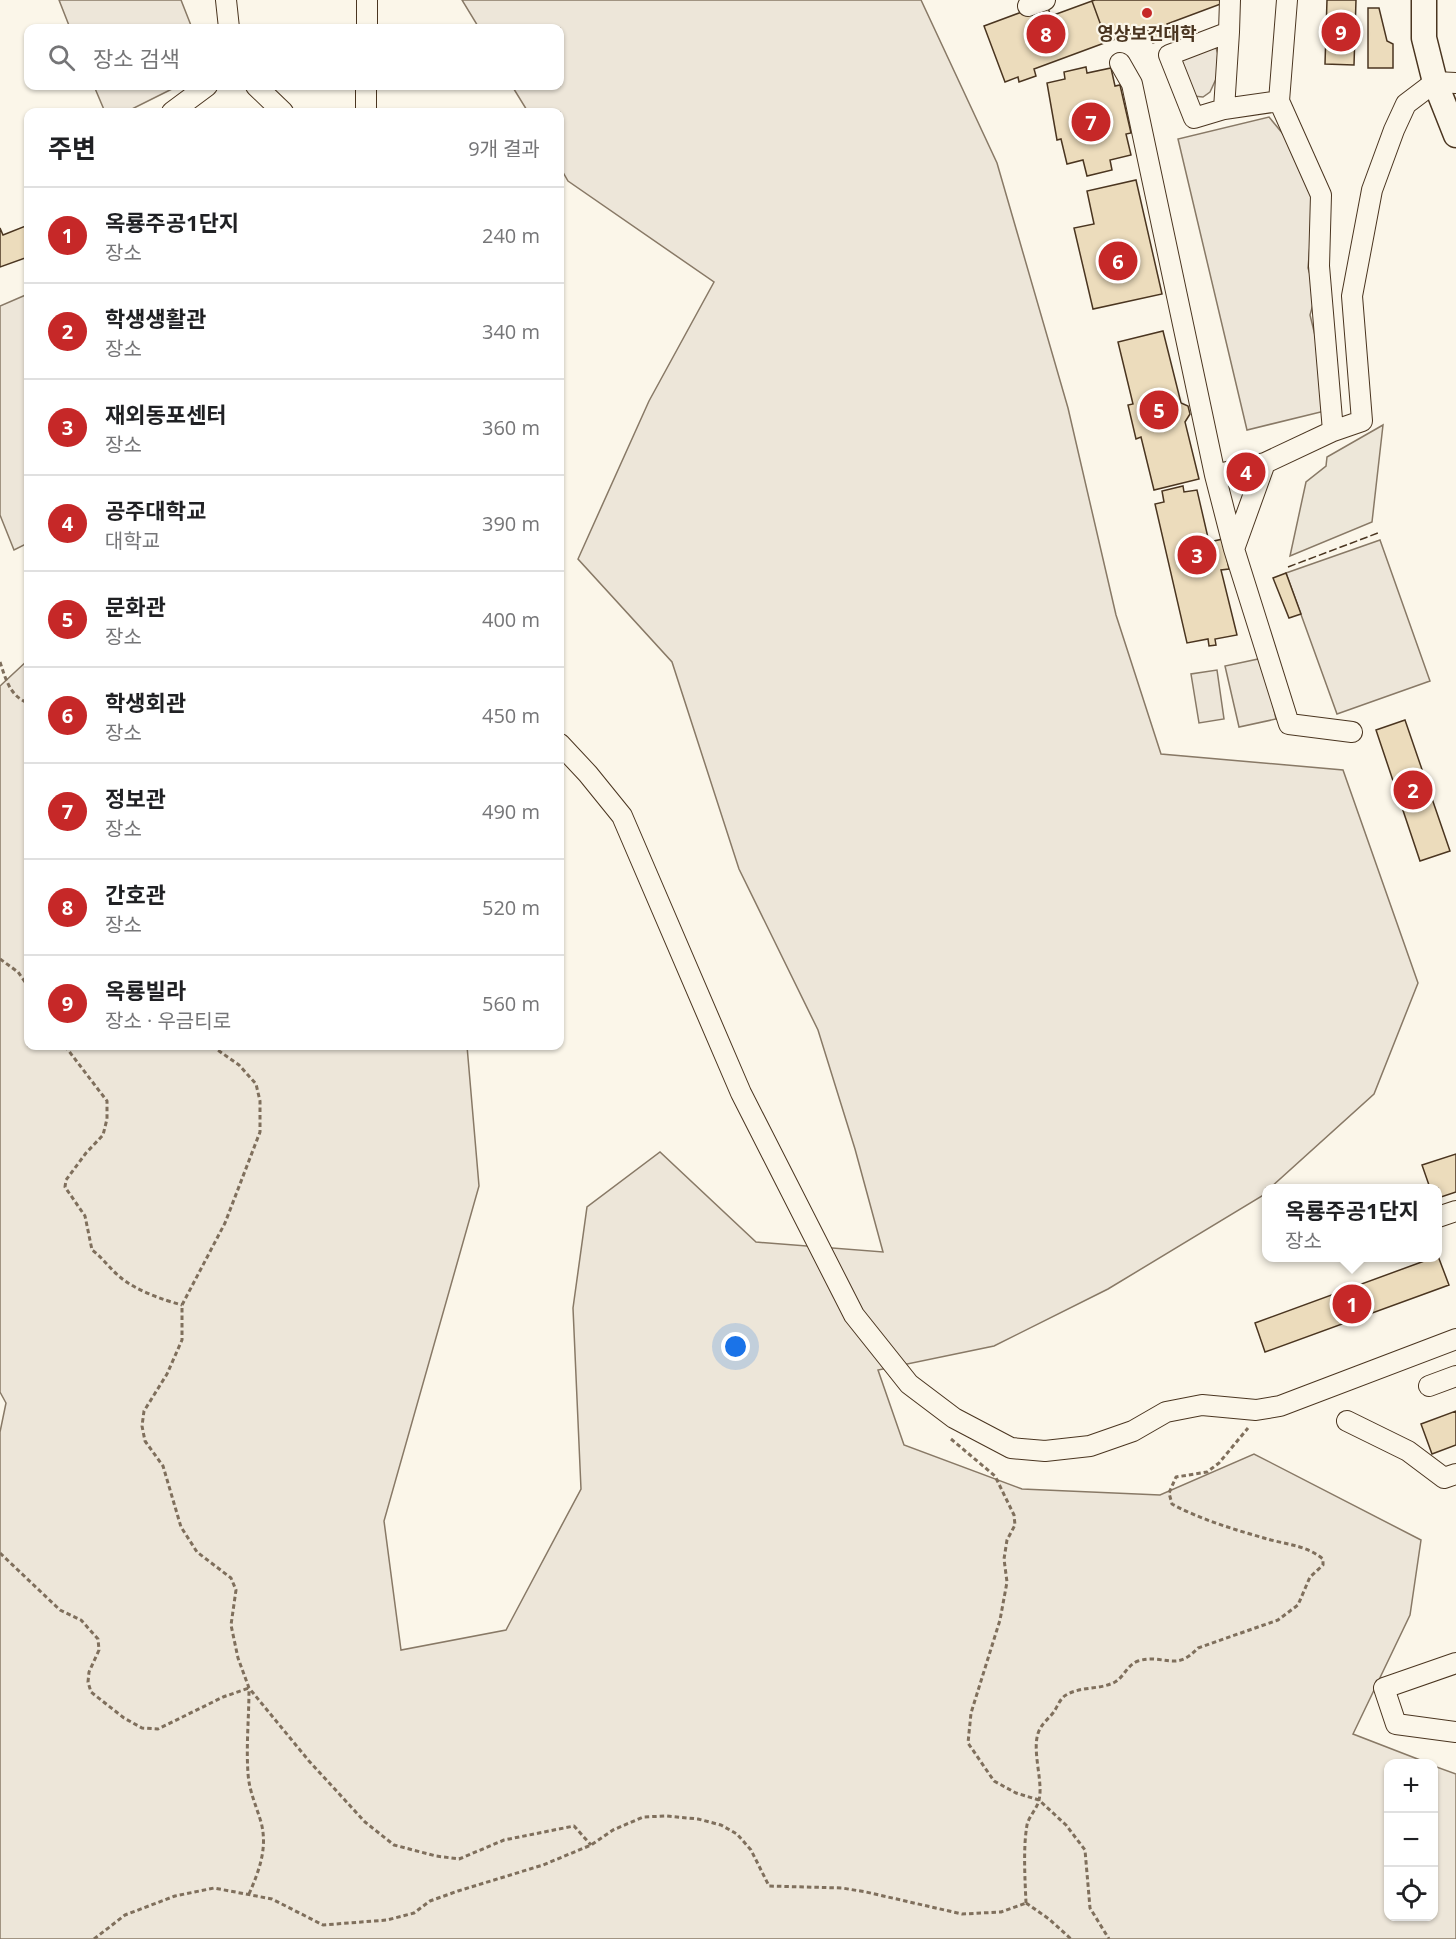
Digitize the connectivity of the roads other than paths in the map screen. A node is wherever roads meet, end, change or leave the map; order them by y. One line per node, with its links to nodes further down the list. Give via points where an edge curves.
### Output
1 (226, 0): 6 (street)
2 (367, 0): 7 (street)
3 (1230, 0): 8 (street)
4 (1287, 0): 14 (street)
5 (1424, 0): 10 (main road, via 1424,38)
6 (229, 24)
7 (367, 24)
8 (1229, 32): 18 (street); 18 (street, via 1169,55 1194,118)
9 (1120, 63): 22 (street, via 1132,84)
10 (1445, 83): 19 (main road); 20 (street, via 1406,104 1372,190 1352,296 1362,421)
11 (202, 90): 15 (street)
12 (260, 90): 16 (street)
13 (366, 90): 17 (street)
14 (1279, 101): 18 (street); 20 (street, via 1321,195 1319,266)
15 (177, 108)
16 (279, 108)
17 (366, 108)
18 (1224, 109)
19 (1456, 135)
20 (1333, 431): 21 (street)
21 (1265, 463): 22 (street); 23 (street)
22 (1215, 475): 23 (street)
23 (1234, 549): 24 (street, via 1289,724)
24 (1352, 732)
25 (564, 748): 26 (street, via 622,816 741,1093 854,1315 909,1384 954,1418 1011,1448 1045,1451 1089,1446 1133,1431 1166,1412 1202,1405 1256,1410 1280,1406)
26 (1456, 1339)
27 (1456, 1376): 28 (street)
28 (1429, 1386)
29 (1347, 1421): 30 (street, via 1408,1451 1444,1478)
30 (1456, 1474)
31 (1456, 1663): 32 (street, via 1384,1688 1396,1724)
32 (1456, 1732)

